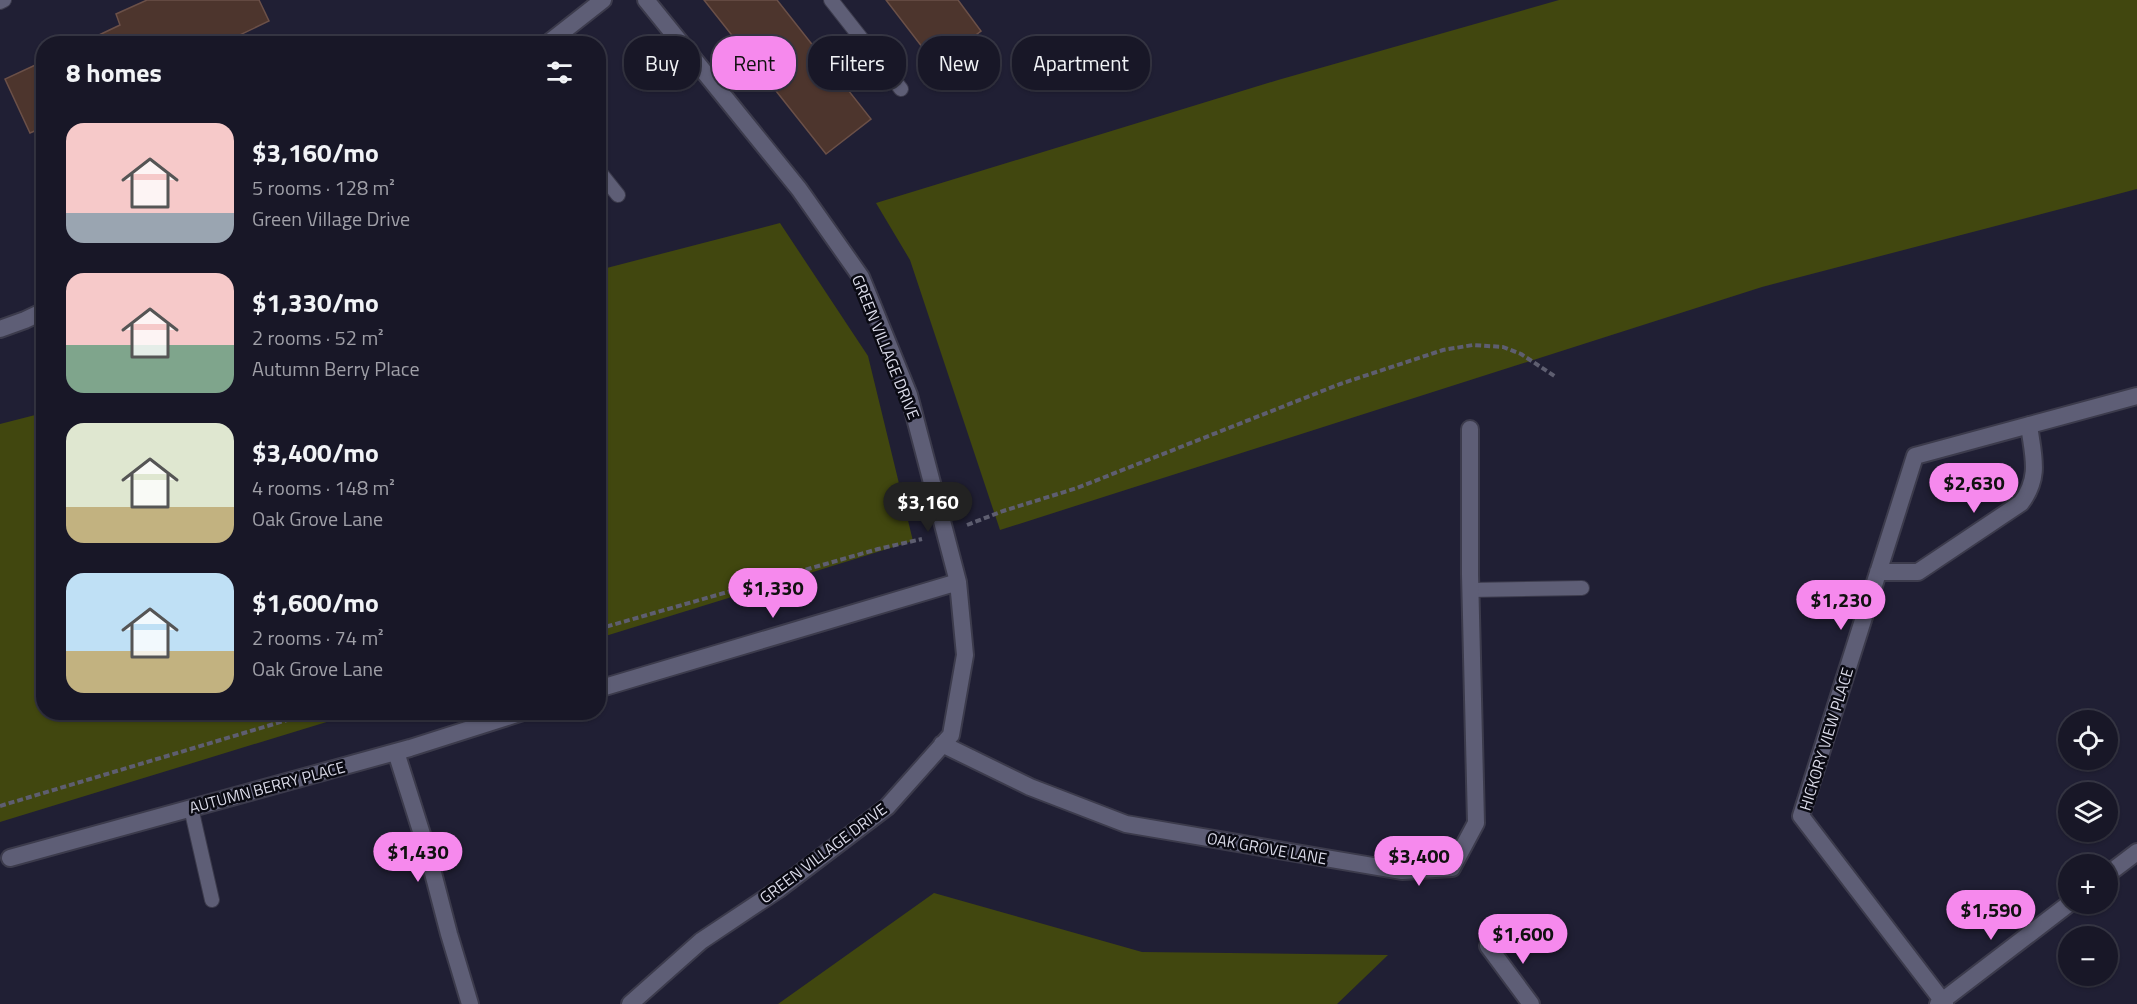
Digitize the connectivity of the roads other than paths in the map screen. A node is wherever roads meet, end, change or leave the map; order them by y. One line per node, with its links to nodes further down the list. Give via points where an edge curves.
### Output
1 (4, 0): 5 (lane)
2 (603, 0): 6 (street)
3 (646, 0): 16 (street, GREEN VILLAGE DRIVE, via 799,189 861,277 909,395)
4 (831, 0): 7 (lane)
5 (0, 2)
6 (557, 36)
7 (859, 36)
8 (606, 180): 9 (lane)
9 (618, 195)
10 (36, 315): 11 (street)
11 (0, 329)
12 (2137, 396): 13 (street, HICKORY VIEW PLACE)
13 (2029, 425): 15 (street, HICKORY VIEW PLACE, via 1915,456); 15 (street, via 2035,471 2031,490 2021,503 1918,572)
14 (1470, 429): 18 (street, OAK GROVE LANE)
15 (1878, 572): 30 (street, HICKORY VIEW PLACE, via 1801,816)
16 (957, 582): 19 (street); 21 (street, GREEN VILLAGE DRIVE, via 965,655 951,735)
17 (1582, 588): 18 (lane)
18 (1470, 590): 21 (street, OAK GROVE LANE, via 1476,823 1452,868 1402,871 1126,824 1030,788)
19 (606, 687)
20 (498, 720): 22 (street, AUTUMN BERRY PLACE)
21 (942, 744): 32 (street, GREEN VILLAGE DRIVE, via 887,807 779,889 701,941)
22 (396, 752): 23 (street, AUTUMN BERRY PLACE); 31 (street)
23 (191, 808): 25 (street, AUTUMN BERRY PLACE); 27 (lane)
24 (2137, 852): 26 (street)
25 (10, 858)
26 (2118, 866)
27 (212, 900)
28 (2058, 912): 30 (street)
29 (1488, 946): 33 (street)
30 (1941, 1003)
31 (470, 1004)
32 (630, 1004)
33 (1531, 1004)

